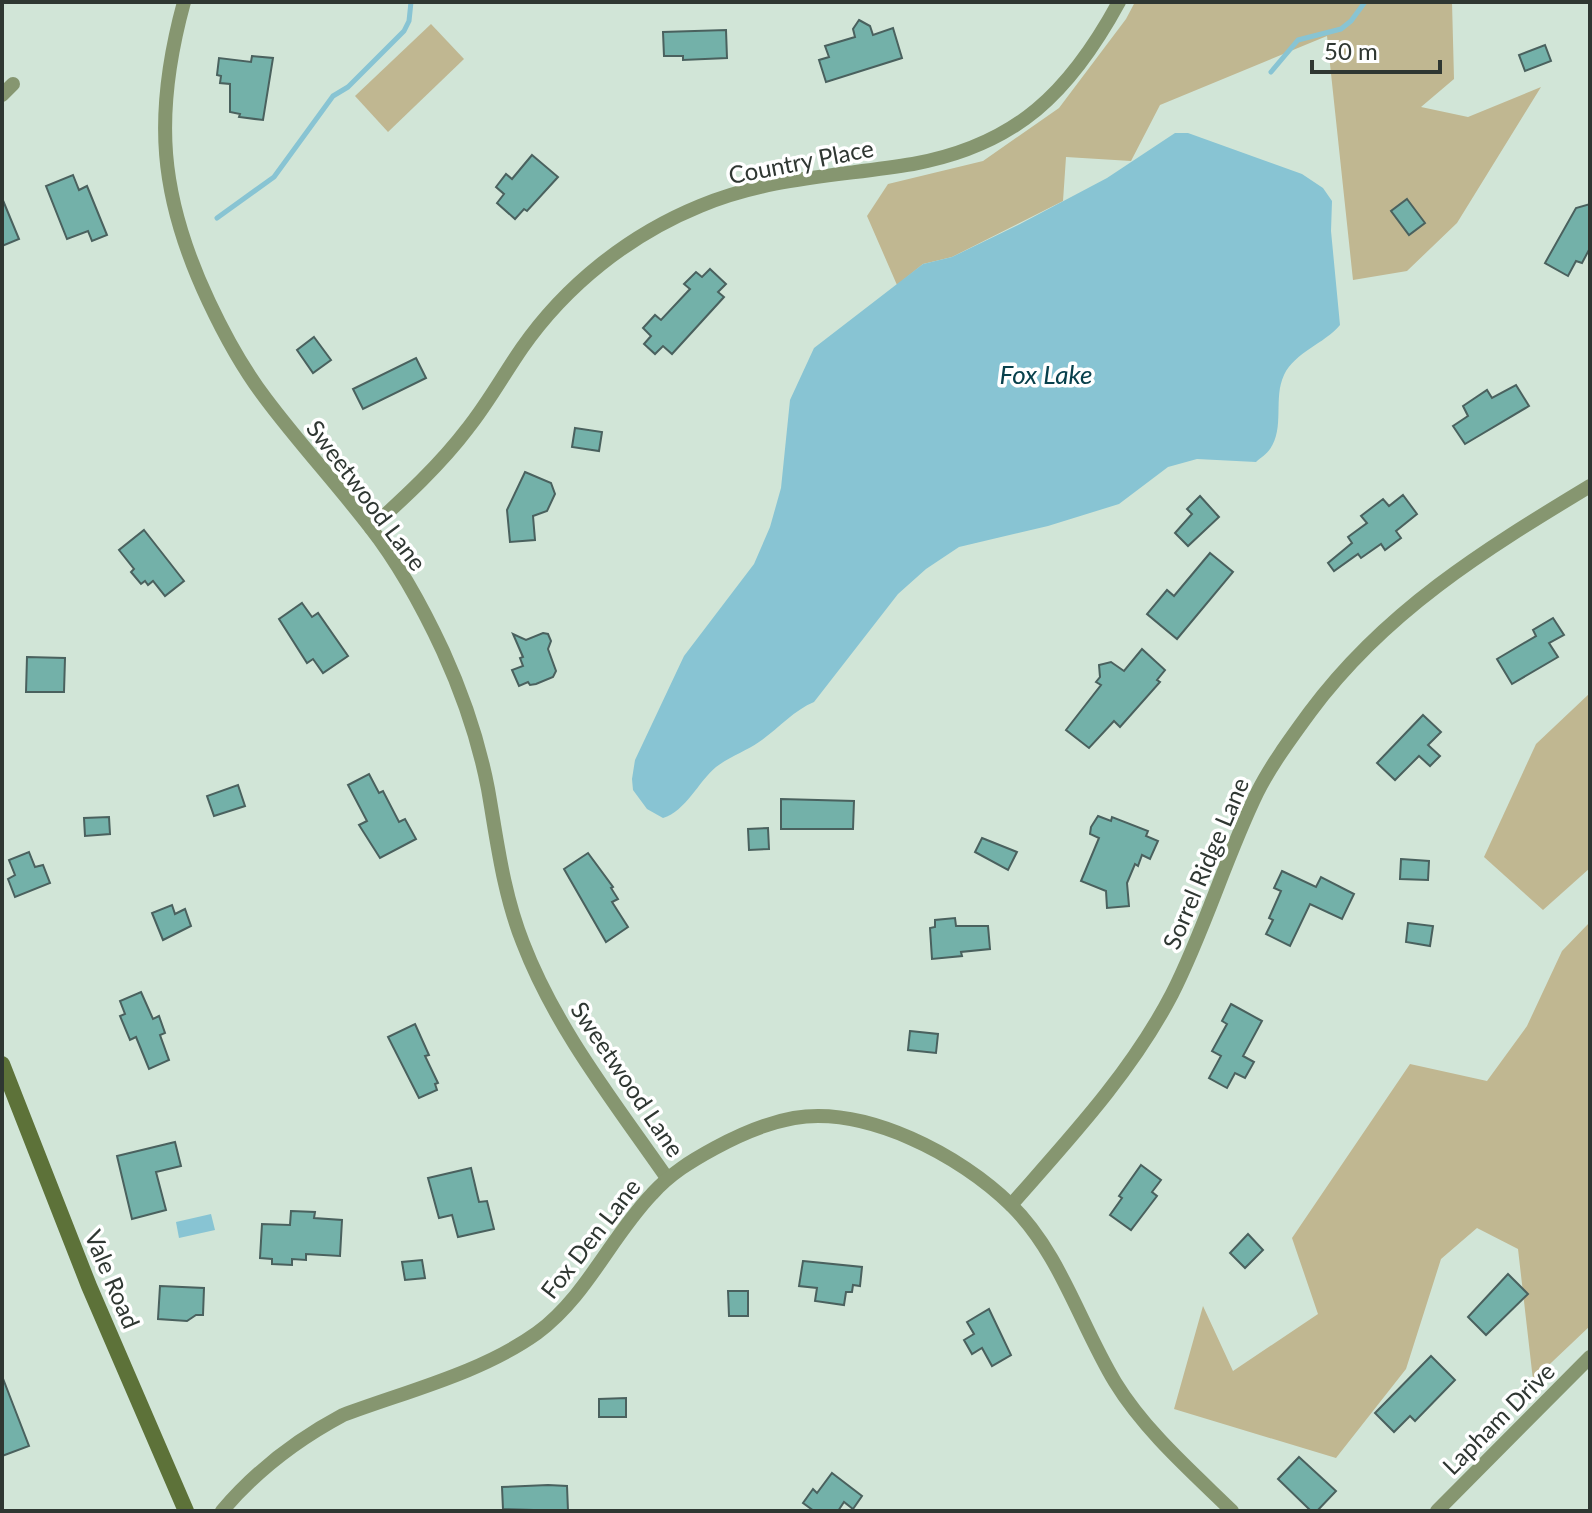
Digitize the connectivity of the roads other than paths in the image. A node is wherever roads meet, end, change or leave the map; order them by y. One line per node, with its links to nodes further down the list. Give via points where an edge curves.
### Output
1 (184, 2): 4 (street, Sweetwood Lane, via 171,51 164,129 179,230 240,361)
2 (1119, 2): 4 (street, Country Place, via 1064,84 1003,133 944,157 738,192 676,216 630,242 582,280 540,325 461,437)
3 (1590, 486): 7 (street, Sorrel Ridge Lane, via 1435,585 1379,634 1310,711 1258,790 1194,948 1161,1014 1111,1088)
4 (371, 528): 6 (street, Sweetwood Lane, via 424,611 460,690 523,943 577,1049)
5 (2, 1064): 9 (main road, Vale Road, via 89,1286)
6 (667, 1178): 7 (street, Fox Den Lane, via 734,1137 795,1118 827,1116 923,1144 988,1184); 10 (street, Fox Den Lane, via 580,1292 537,1332 478,1365 327,1423 269,1465)
7 (1011, 1205): 11 (street, Fox Den Lane, via 1040,1240 1132,1407)
8 (1590, 1357): 12 (street, Lapham Drive)
9 (186, 1511)
10 (222, 1511)
11 (1232, 1511)
12 (1437, 1511)

